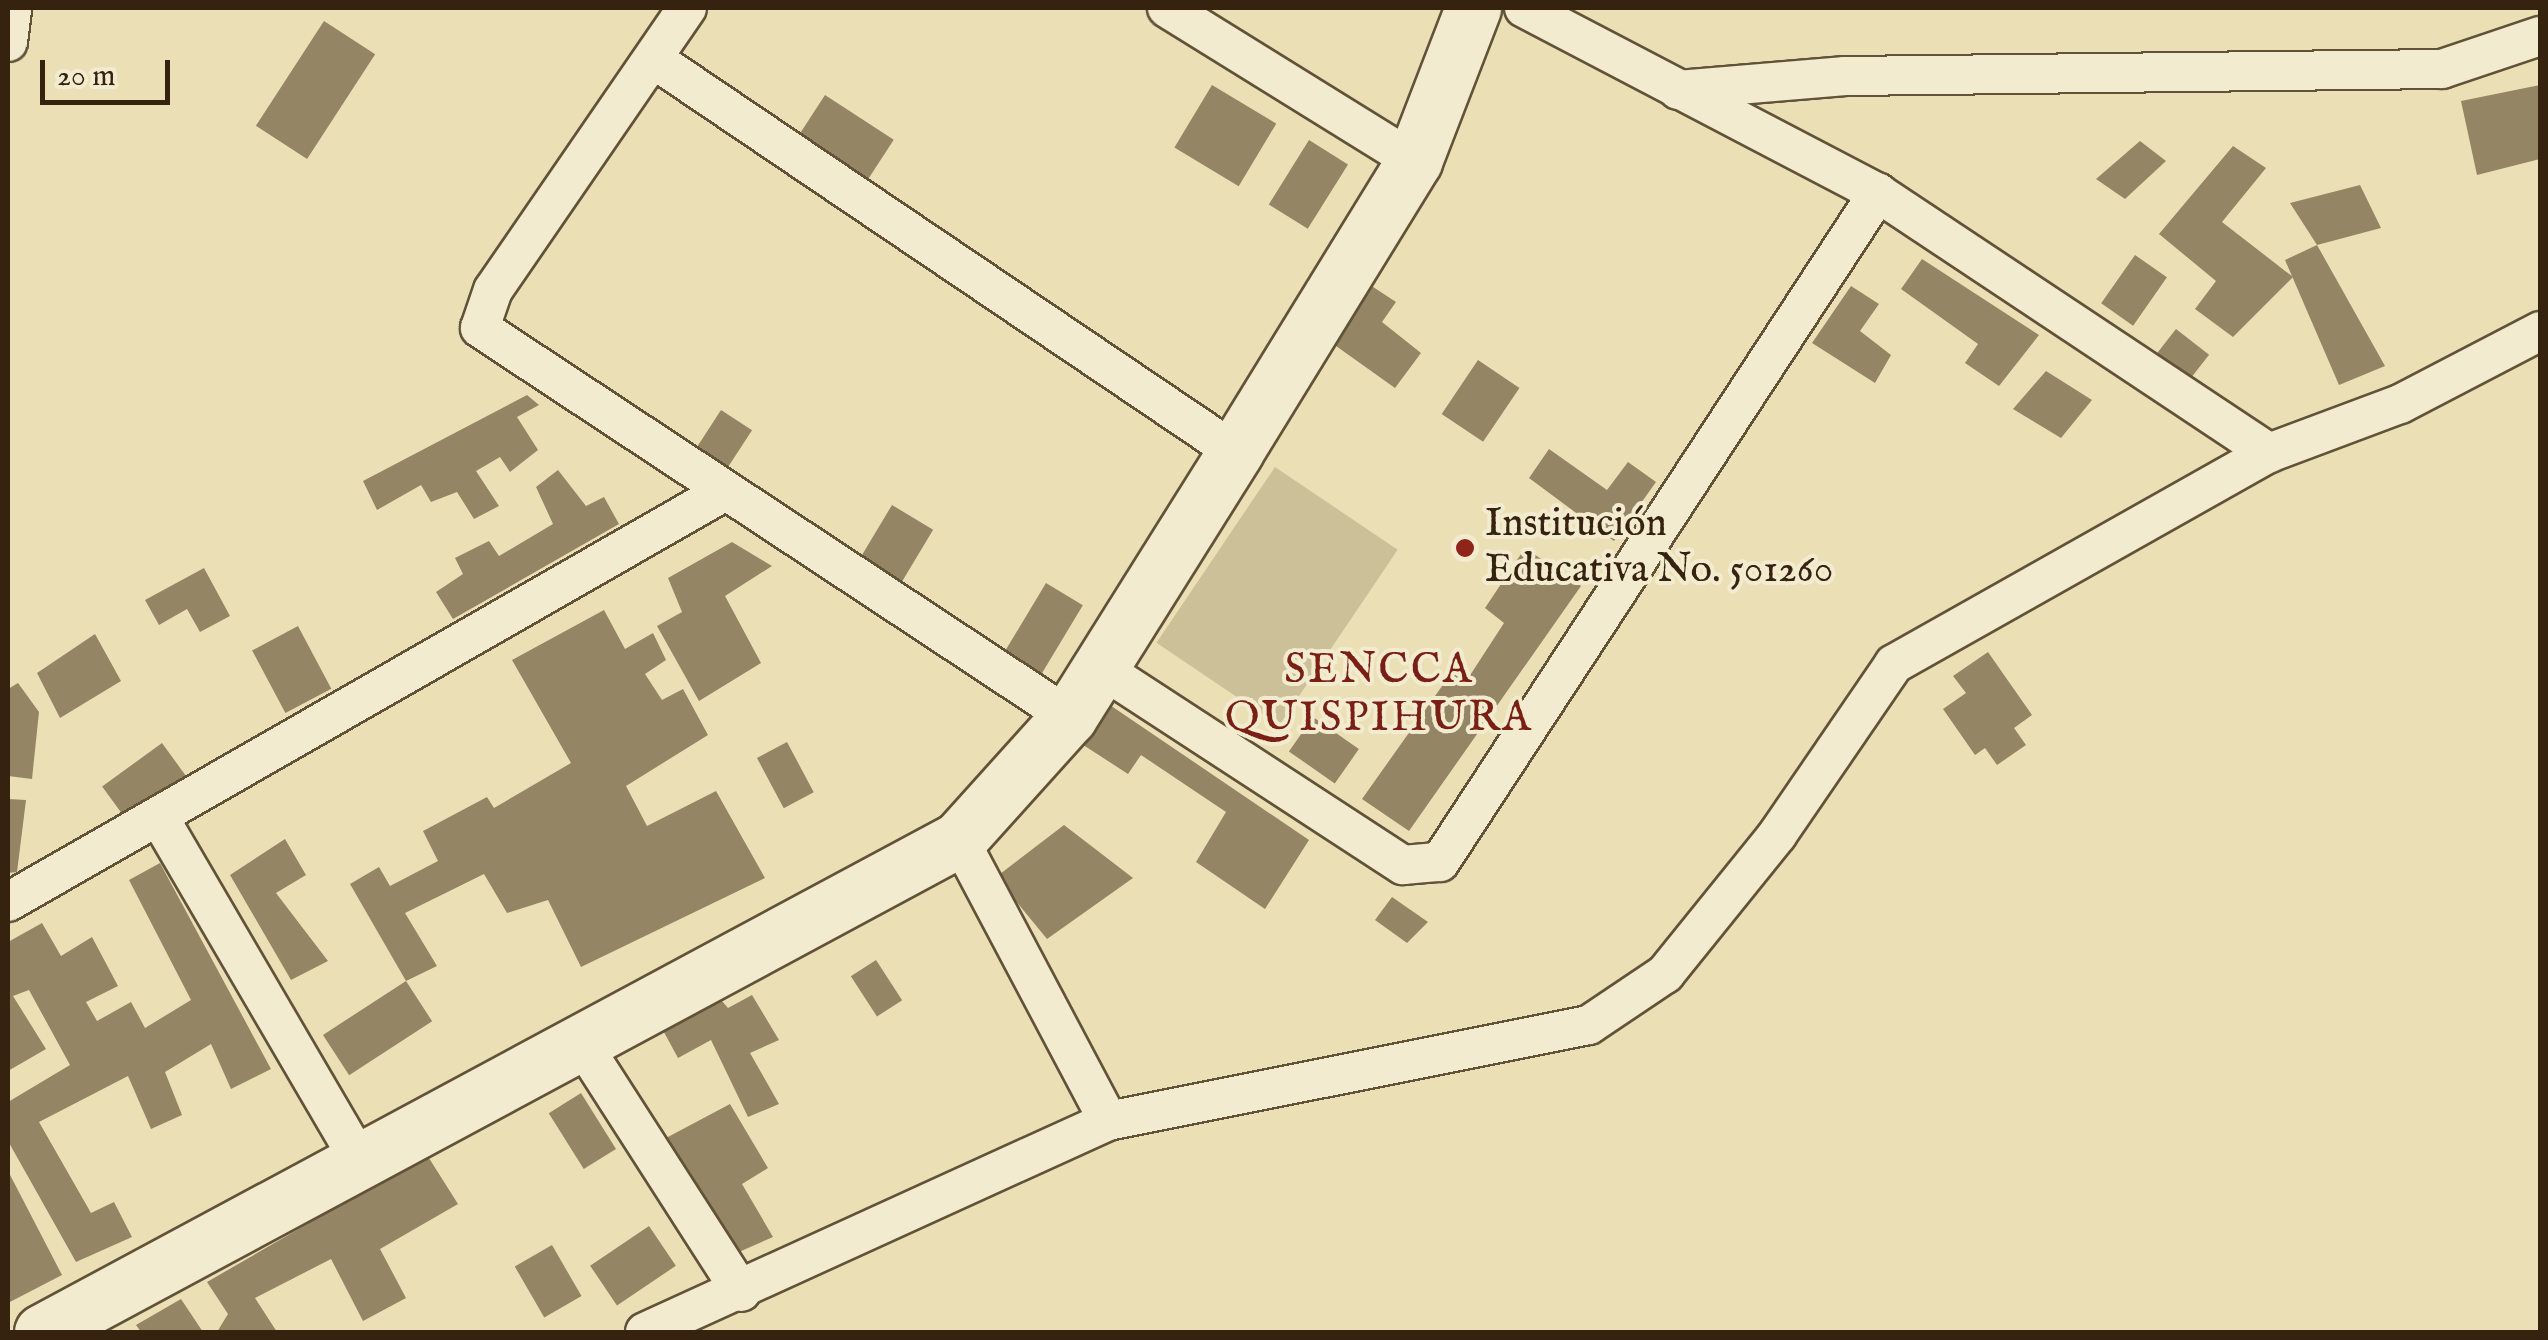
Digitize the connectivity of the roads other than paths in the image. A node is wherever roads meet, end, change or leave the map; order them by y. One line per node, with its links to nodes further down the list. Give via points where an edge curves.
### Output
1 (12, 8): 7 (street)
2 (687, 8): 8 (street)
3 (1167, 8): 10 (street)
4 (1473, 8): 10 (main road)
5 (1524, 8): 9 (street)
6 (2540, 36): 9 (street, via 2442,69 1845,76)
7 (8, 42)
8 (655, 60): 13 (street); 15 (street, via 493,290 480,328)
9 (1678, 90): 11 (street)
10 (1414, 161): 13 (main road)
11 (1878, 192): 14 (street); 16 (street, via 1440,862 1403,865)
12 (2540, 331): 14 (street, via 2400,404)
13 (1235, 452): 16 (main road)
14 (2270, 453): 22 (street, via 1894,664 1777,835 1665,974 1589,1025)
15 (722, 493): 17 (street); 18 (street)
16 (1099, 667): 17 (main road)
17 (1069, 718): 19 (main road)
18 (160, 819): 20 (street); 23 (street)
19 (958, 839): 21 (main road); 22 (street)
20 (8, 902)
21 (584, 1046): 23 (main road); 24 (street)
22 (1108, 1122): 24 (street)
23 (363, 1168): 25 (main road)
24 (740, 1292): 26 (street)
25 (42, 1332)
26 (645, 1332)

